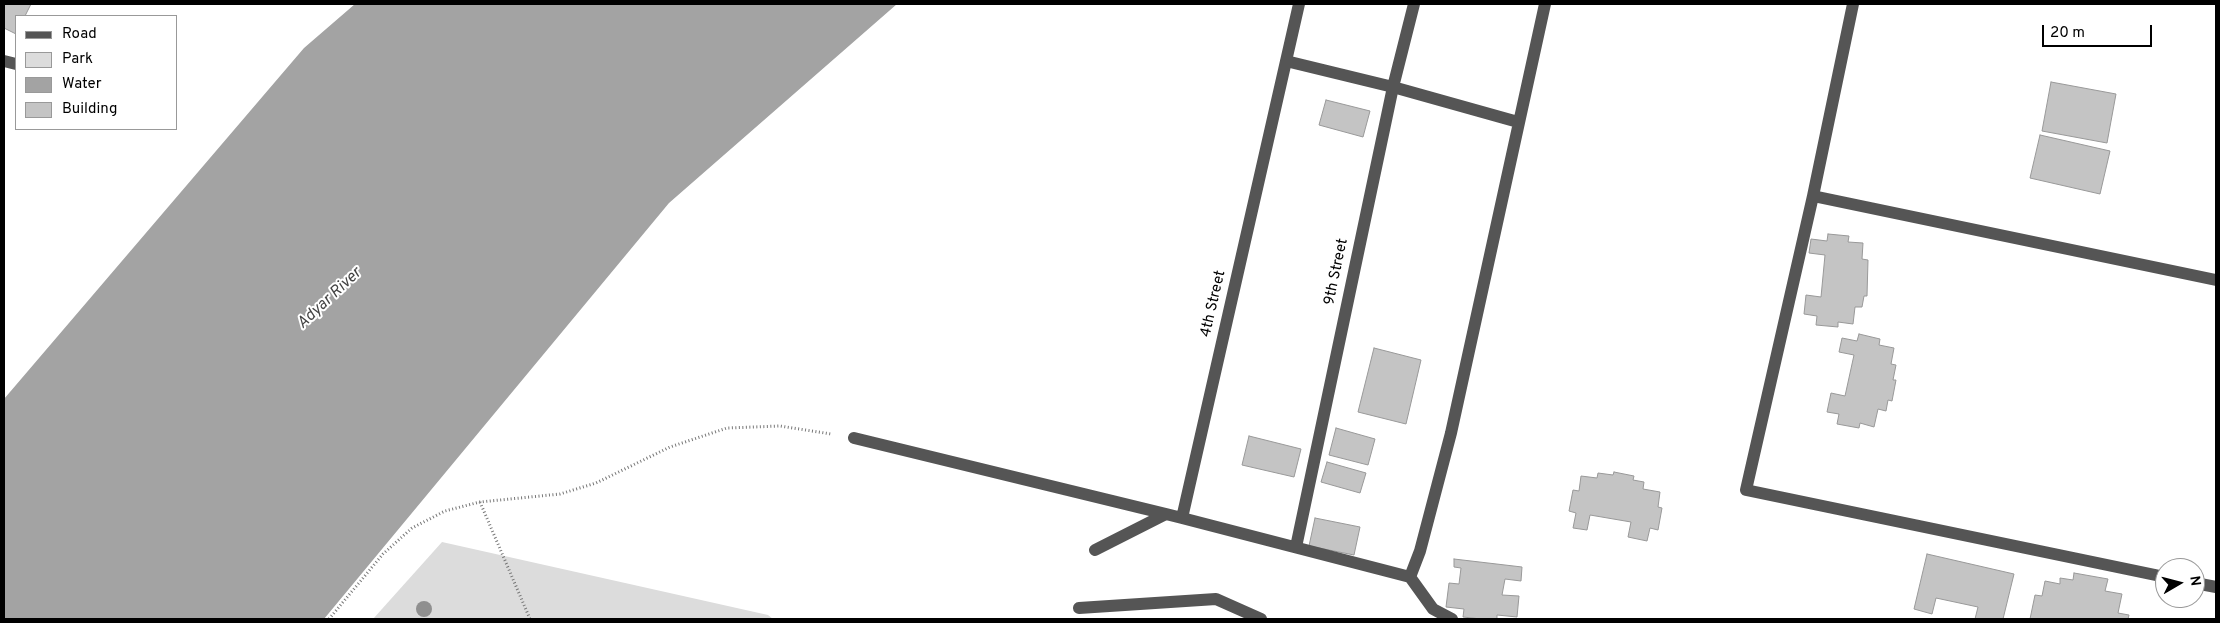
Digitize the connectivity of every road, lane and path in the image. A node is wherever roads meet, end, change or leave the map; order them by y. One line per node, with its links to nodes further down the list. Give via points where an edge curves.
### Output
1 (1299, 4): 5 (street, 4th Street)
2 (1414, 4): 6 (street, 9th Street)
3 (1546, 4): 7 (street)
4 (1853, 4): 8 (street)
5 (1286, 61): 6 (street); 13 (street, 4th Street)
6 (1393, 87): 7 (street); 14 (street, 9th Street)
7 (1518, 122): 17 (street, via 1451,433)
8 (1813, 196): 9 (street); 16 (street, via 1746,490)
9 (2216, 280)
10 (854, 438): 11 (path, via 780,426 727,428 670,447 596,484 560,494); 12 (street)
11 (480, 502): 19 (path, via 445,511 412,528 383,554); 20 (path)
12 (1166, 514): 13 (street); 15 (street)
13 (1182, 518): 14 (street)
14 (1296, 547): 17 (street)
15 (1094, 550)
16 (2155, 575)
17 (1410, 577): 22 (street, via 1433,609)
18 (1079, 608): 21 (street, via 1216,599)
19 (329, 619)
20 (530, 619)
21 (1261, 619)
22 (1452, 619)

